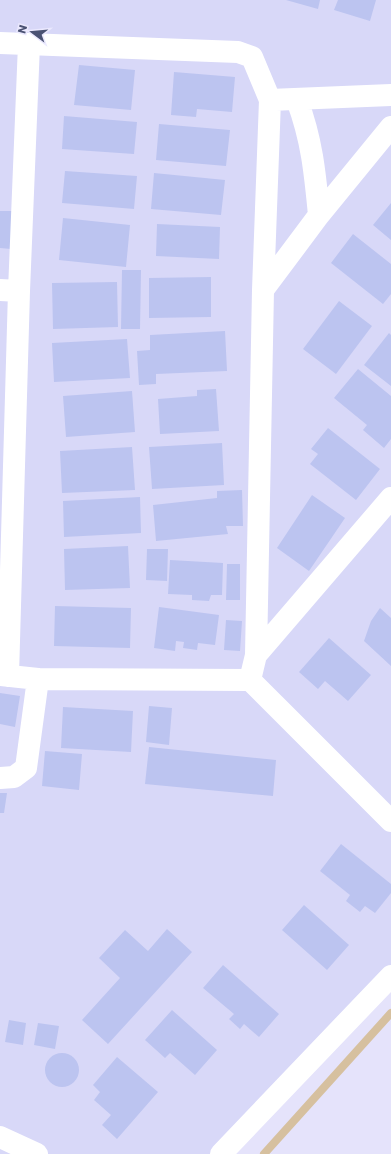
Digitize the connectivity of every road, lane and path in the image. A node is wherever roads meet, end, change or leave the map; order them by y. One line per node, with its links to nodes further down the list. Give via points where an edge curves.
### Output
1 (0, 43): 2 (street)
2 (29, 44): 4 (street, via 238,52 252,57); 8 (street)
3 (391, 95): 5 (street)
4 (270, 100): 5 (street); 9 (street)
5 (296, 100): 7 (street, via 307,126)
6 (391, 127): 7 (street)
7 (319, 215): 9 (street)
8 (10, 290): 12 (street)
9 (263, 290): 11 (street)
10 (391, 498): 11 (street)
11 (256, 655): 14 (street)
12 (4, 675): 13 (street)
13 (38, 679): 14 (street); 15 (street, via 26,768 14,778)
14 (250, 680): 16 (street)
15 (0, 778)
16 (391, 821)
17 (391, 976): 20 (street)
18 (0, 1138): 19 (street)
19 (37, 1154)
20 (221, 1154)

